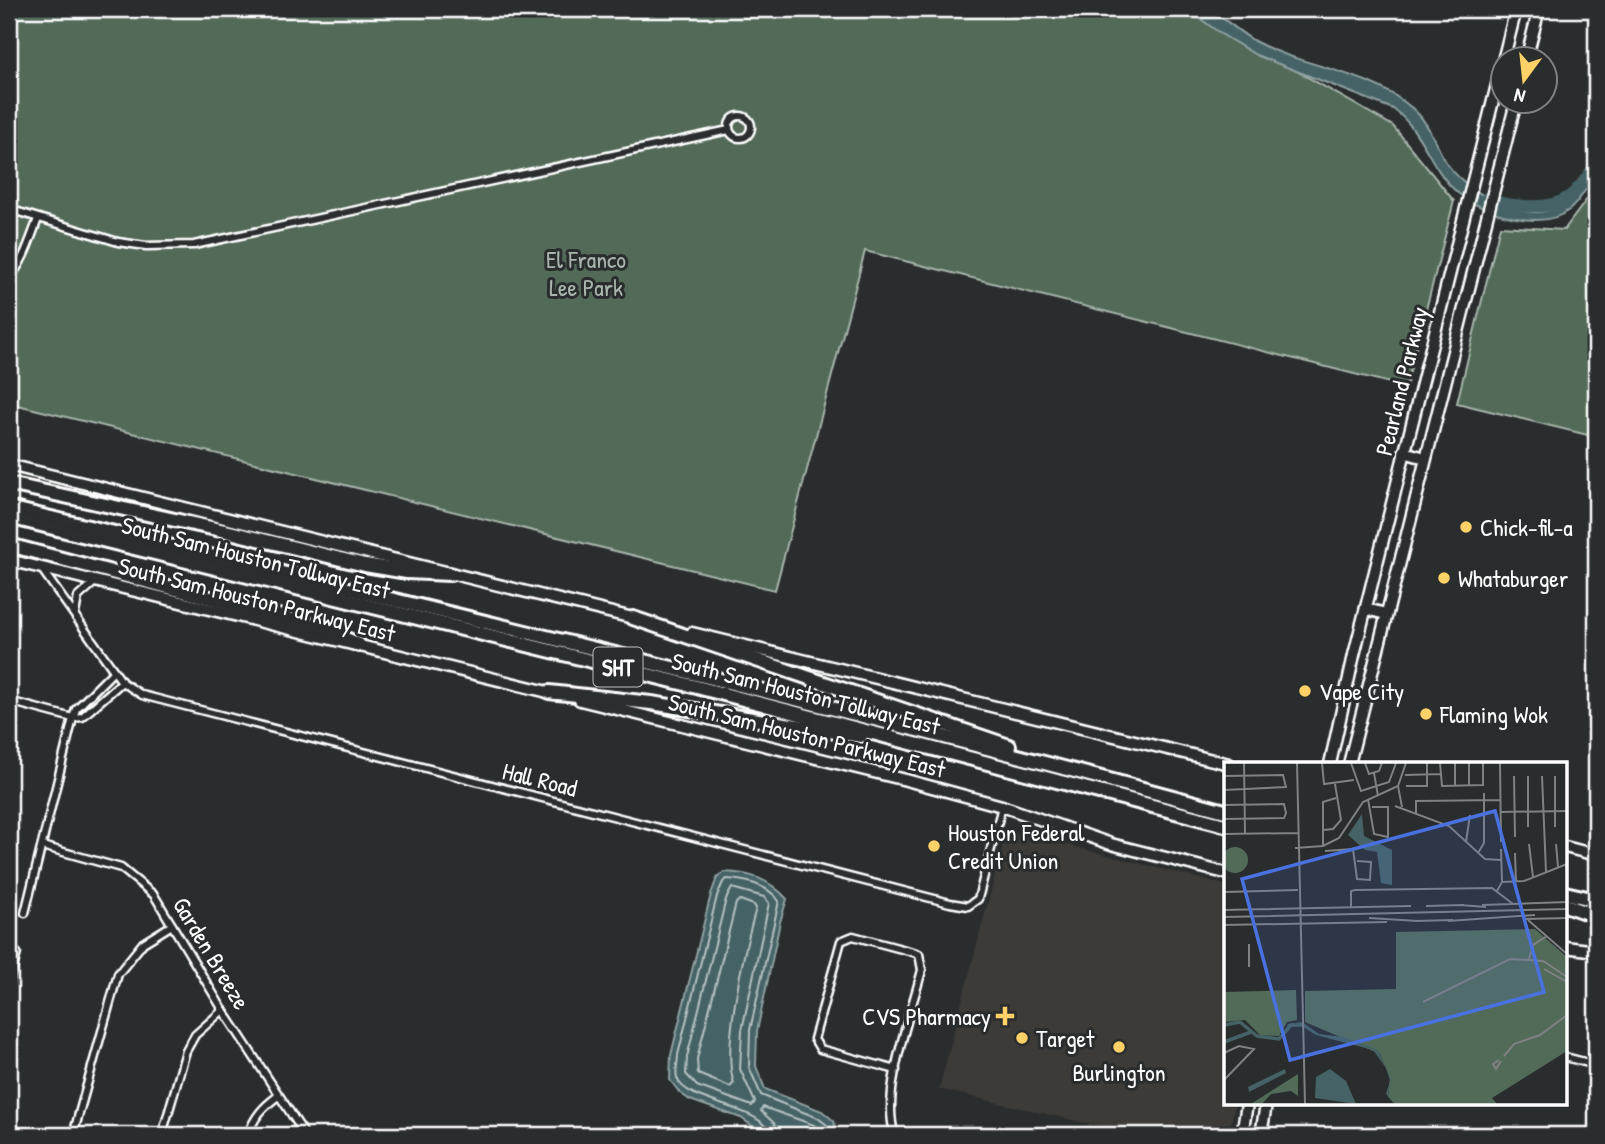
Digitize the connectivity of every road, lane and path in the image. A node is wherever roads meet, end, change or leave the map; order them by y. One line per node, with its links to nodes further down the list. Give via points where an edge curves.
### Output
1 (1516, 9): 9 (main road, Pearland Parkway)
2 (1539, 9): 3 (main road)
3 (1530, 46)
4 (1512, 116): 10 (main road, Pearland Parkway)
5 (729, 131): 7 (street, via 194,245 127,243)
6 (9, 209): 7 (street)
7 (38, 219): 8 (street)
8 (9, 278)
9 (1404, 452): 10 (main road); 20 (main road, Pearland Parkway)
10 (1425, 457): 22 (main road, Pearland Parkway)
11 (9, 465): 18 (main road)
12 (9, 484): 18 (highway, via 365,565)
13 (9, 508): 31 (highway, South Sam Houston Tollway East / SHT)
14 (9, 517): 30 (highway, South Sam Houston Tollway East / SHT)
15 (9, 545): 24 (highway, via 320,627)
16 (9, 560): 17 (main road, South Sam Houston Parkway East)
17 (39, 567): 19 (main road, South Sam Houston Parkway East); 21 (street, Hall Road)
18 (450, 574): 23 (main road)
19 (96, 581): 21 (street, via 82,592); 24 (main road, South Sam Houston Parkway East)
20 (1366, 609): 22 (main road); 32 (main road, Pearland Parkway)
21 (75, 614): 25 (street, Hall Road)
22 (1387, 614): 33 (main road, Pearland Parkway)
23 (633, 618): 31 (highway, via 1008,745); 34 (main road)
24 (359, 645): 27 (main road, South Sam Houston Parkway East)
25 (114, 671): 26 (street, Hall Road); 29 (street, via 76,709)
26 (122, 682): 29 (street, via 82,717); 35 (street, Hall Road, via 157,701 959,905 968,906 978,899)
27 (549, 692): 30 (highway); 35 (main road, South Sam Houston Parkway East)
28 (9, 701): 29 (street)
29 (73, 718): 38 (street)
30 (920, 744): 37 (highway, South Sam Houston Tollway East / SHT)
31 (1041, 761): 36 (highway, South Sam Houston Tollway East / SHT)
32 (1330, 762)
33 (1350, 762)
34 (1224, 763)
35 (1002, 806): 41 (main road, South Sam Houston Parkway East, via 1111,844)
36 (1224, 811)
37 (1224, 825)
38 (42, 846): 45 (street); 47 (street, Garden Breeze, via 121,868 154,895)
39 (1566, 847): 40 (main road)
40 (1596, 855)
41 (1224, 873)
42 (1566, 893): 43 (highway)
43 (1596, 898)
44 (1566, 905): 46 (highway)
45 (25, 913)
46 (1596, 913)
47 (172, 925): 52 (street, Garden Breeze); 59 (street, via 143,943 118,974)
48 (1566, 947): 49 (main road)
49 (1596, 951)
50 (17, 953): 51 (street)
51 (9, 983)
52 (223, 1010): 56 (street, Garden Breeze); 60 (street, via 195,1035 186,1051)
53 (1566, 1057): 54 (street)
54 (1596, 1065)
55 (896, 1070): 55 (street, via 922,970 919,954 853,936 841,941 814,1039 820,1049); 63 (street, via 891,1119)
56 (278, 1096): 61 (street, via 262,1108); 62 (street, Garden Breeze)
57 (1247, 1106): 64 (main road)
58 (1266, 1106): 65 (main road)
59 (73, 1135)
60 (162, 1135)
61 (248, 1135)
62 (305, 1135)
63 (895, 1135)
64 (1242, 1135)
65 (1261, 1135)

